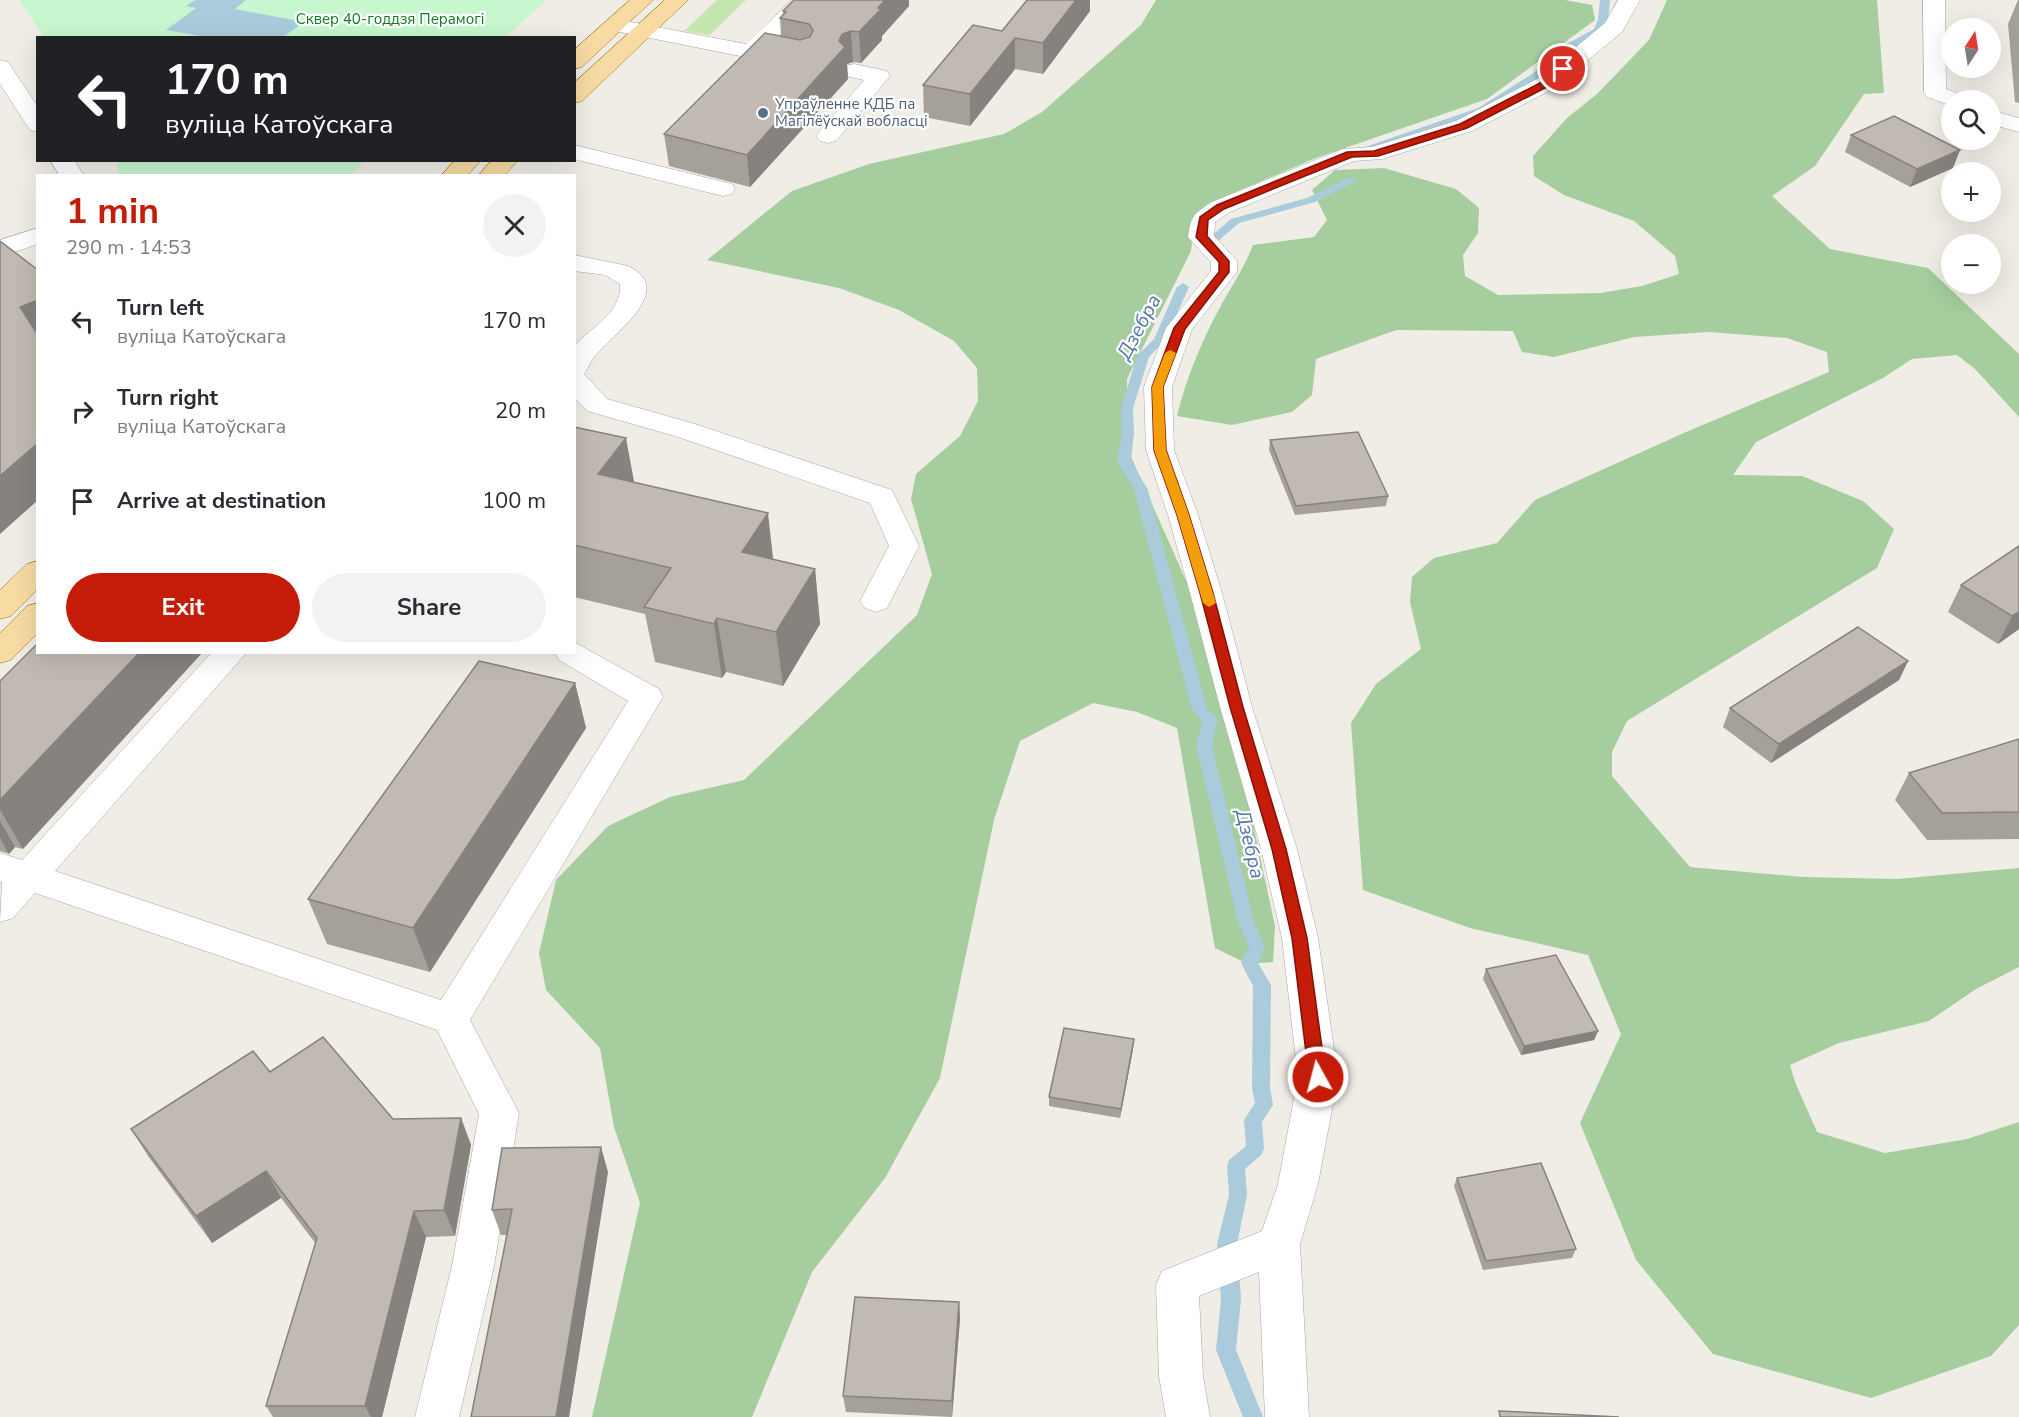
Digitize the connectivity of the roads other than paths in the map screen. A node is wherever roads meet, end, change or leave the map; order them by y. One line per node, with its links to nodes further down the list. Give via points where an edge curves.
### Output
1 (642, 0): 6 (main road)
2 (677, 0): 7 (main road)
3 (804, 0): 8 (street)
4 (1629, 0): 42 (street, via 1614,27 1545,84 1464,126 1374,154 1342,157 1221,207 1203,219 1201,237 1224,261 1224,272 1179,328 1158,387 1160,450 1206,593 1279,849 1300,938 1318,1077 1298,1184)
5 (1934, 0): 14 (street, via 1935,92)
6 (615, 25): 7 (street); 9 (main road)
7 (644, 30): 8 (street); 13 (main road)
8 (750, 52): 10 (street)
9 (576, 60)
10 (803, 62)
11 (0, 67): 15 (street)
12 (854, 71): 20 (street, via 879,76)
13 (576, 94)
14 (1941, 95)
15 (22, 102): 16 (street); 18 (street)
16 (0, 109)
17 (2001, 120): 19 (street)
18 (36, 122)
19 (2019, 125)
20 (828, 136)
21 (576, 152): 26 (street)
22 (467, 162): 24 (main road)
23 (504, 162): 25 (main road)
24 (455, 174)
25 (492, 174)
26 (723, 189)
27 (36, 236): 28 (street)
28 (0, 249)
29 (576, 263): 30 (street, via 616,271 627,276 634,289 633,300 618,320 584,351)
30 (576, 365)
31 (576, 381): 33 (street, via 597,405 706,437 882,497 903,546)
32 (36, 574): 34 (main road)
33 (876, 601)
34 (0, 608)
35 (36, 616): 36 (main road)
36 (0, 652)
37 (229, 654): 39 (street)
38 (573, 654): 41 (street, via 647,697)
39 (14, 872): 40 (street); 41 (street)
40 (0, 908)
41 (450, 1018): 43 (street, via 499,1113 473,1266)
42 (1279, 1244): 44 (street, via 1177,1285 1181,1376); 45 (street)
43 (437, 1417)
44 (1188, 1417)
45 (1287, 1417)

